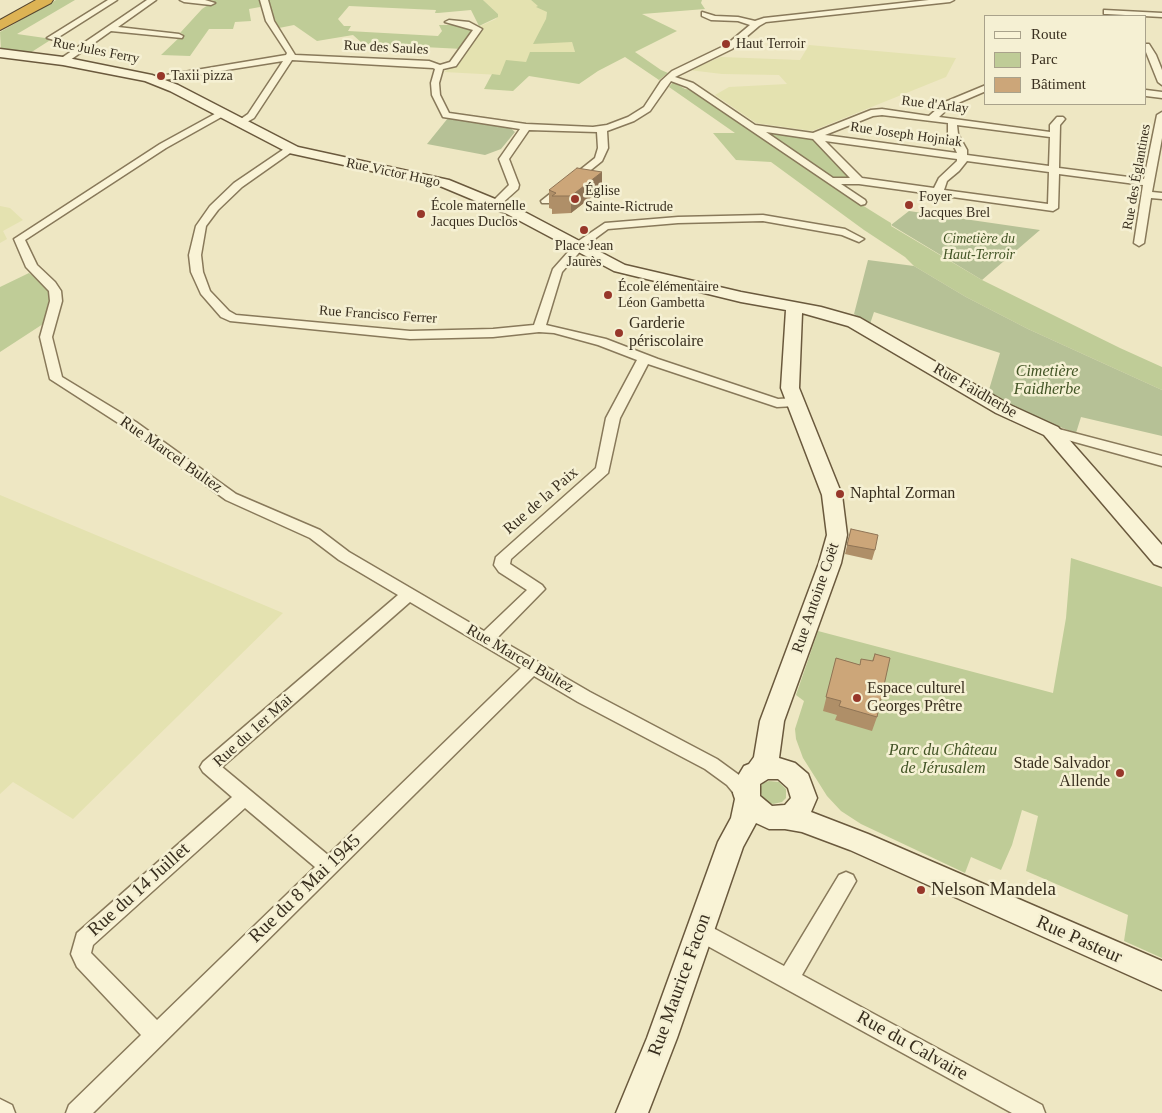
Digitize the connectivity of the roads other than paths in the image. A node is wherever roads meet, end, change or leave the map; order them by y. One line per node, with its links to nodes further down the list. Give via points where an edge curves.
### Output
1 (34, 0): 12 (highway)
2 (46, 0): 15 (highway)
3 (113, 0): 16 (street)
4 (152, 0): 17 (street)
5 (184, 0): 8 (street)
6 (264, 0): 22 (street, via 270,21)
7 (950, 0): 14 (street, via 774,18)
8 (211, 2)
9 (1106, 12): 11 (street)
10 (705, 14): 14 (street)
11 (1162, 14)
12 (0, 19)
13 (449, 22): 24 (street, via 478,29 454,64)
14 (756, 24): 25 (street, via 729,47)
15 (0, 26)
16 (68, 28): 17 (street); 19 (street)
17 (108, 31): 18 (street); 23 (street)
18 (179, 36)
19 (51, 38)
20 (1147, 48): 27 (street)
21 (0, 53): 23 (street, Rue Jules Ferry)
22 (290, 57): 24 (street, Rue des Saules, via 429,64); 26 (street, Rue des Saules); 36 (street, via 251,116)
23 (63, 61): 26 (street, Rue Jules Ferry)
24 (439, 68): 37 (street, Rue des Saules, via 436,95 446,115)
25 (669, 78): 38 (street, via 690,85); 39 (street, via 645,111)
26 (154, 80): 31 (street, Rue Jules Ferry)
27 (1162, 82)
28 (984, 89): 33 (street, via 948,104)
29 (1147, 93): 30 (street)
30 (1162, 95)
31 (222, 113): 36 (street, Rue Jules Ferry); 64 (street, Rue Marcel Bultez, via 163,146 18,240 32,267 55,291 56,301 46,337 56,379 131,425 231,497 315,534 344,556)
32 (1162, 115): 44 (street, Rue des Églantines)
33 (931, 118): 35 (street, Rue d'Arlay); 41 (street, Rue d'Arlay, via 875,113)
34 (1060, 119): 40 (street, via 1055,123)
35 (952, 121): 40 (street, Rue d'Arlay); 43 (street, via 952,134)
36 (240, 123): 42 (street, Rue Jules Ferry)
37 (526, 126): 39 (street); 53 (street, via 504,159 513,189)
38 (754, 128): 41 (street, Rue Joseph Hojniak); 46 (street)
39 (602, 130): 51 (street, via 603,148 598,160)
40 (1055, 135): 45 (street)
41 (815, 136): 43 (street, Rue Joseph Hojniak); 47 (street)
42 (290, 148): 53 (street, Rue Victor Hugo, via 434,180); 58 (street, Rue Francisco Ferrer, via 238,185 201,226 195,255 197,272 205,292 222,313 234,318 410,335 502,333)
43 (962, 156): 45 (street, Rue Joseph Hojniak); 49 (street, via 959,166 942,180)
44 (1158, 157): 48 (street, Rue des Églantines)
45 (1053, 169): 48 (street, Rue Joseph Hojniak); 49 (street, via 1053,208)
46 (830, 181): 47 (street); 52 (street)
47 (859, 181): 49 (street)
48 (1148, 189): 50 (street, Rue Joseph Hojniak); 55 (street, Rue des Églantines)
49 (938, 192)
50 (1162, 196)
51 (546, 201)
52 (861, 202)
53 (495, 204): 56 (street)
54 (860, 239): 56 (street, via 845,232 756,218 671,220 602,227)
55 (1139, 243)
56 (578, 247): 57 (street, Rue Faidherbe, via 627,270); 58 (street, via 554,279)
57 (794, 308): 60 (street, Rue Antoine Coët, via 789,383); 61 (street, Rue Faidherbe, via 838,316 860,325 994,404)
58 (539, 328): 59 (street, Rue Francisco Ferrer, via 581,335)
59 (644, 359): 60 (street, Rue Francisco Ferrer, via 777,403); 65 (street, Rue de la Paix, via 613,418 603,470 504,557 504,568 537,589)
60 (795, 402): 67 (street, Rue Antoine Coët, via 832,495 837,535 830,563 772,721 766,760)
61 (1051, 432): 62 (street, Rue Faidherbe); 63 (street)
62 (1162, 461)
63 (1162, 559)
64 (410, 594): 65 (street, Rue Marcel Bultez); 69 (street, Rue du 1er Mai, via 209,767)
65 (486, 639): 66 (street, Rue Marcel Bultez)
66 (533, 667): 67 (street, Rue Marcel Bultez, via 711,764 733,780); 73 (street, Rue du 8 Mai 1945)
67 (752, 785): 68 (street, via 772,768 789,773 799,782); 70 (street, via 759,812); 72 (street, Rue Maurice Facon, via 744,821)
68 (804, 795): 70 (street, via 799,809); 71 (street, Rue Pasteur, via 817,816)
69 (244, 797): 73 (street, Rue du 1er Mai); 78 (street, Rue du 14 Juillet, via 84,940 81,954 84,960)
70 (781, 818): 71 (street, Rue Pasteur, via 803,821); 72 (street, Rue Maurice Facon, via 747,833)
71 (859, 842): 76 (street, Rue Pasteur)
72 (726, 857): 75 (street, Rue Maurice Facon)
73 (328, 866): 78 (street, Rue du 8 Mai 1945)
74 (846, 881): 77 (street)
75 (700, 931): 77 (street, Rue du Calvaire); 82 (street, Rue Maurice Facon)
76 (1162, 976)
77 (788, 980): 83 (street, Rue du Calvaire)
78 (156, 1035): 81 (street, Rue du 8 Mai 1945)
79 (0, 1110): 80 (street)
80 (4, 1113)
81 (77, 1113)
82 (632, 1113)
83 (1034, 1113)

